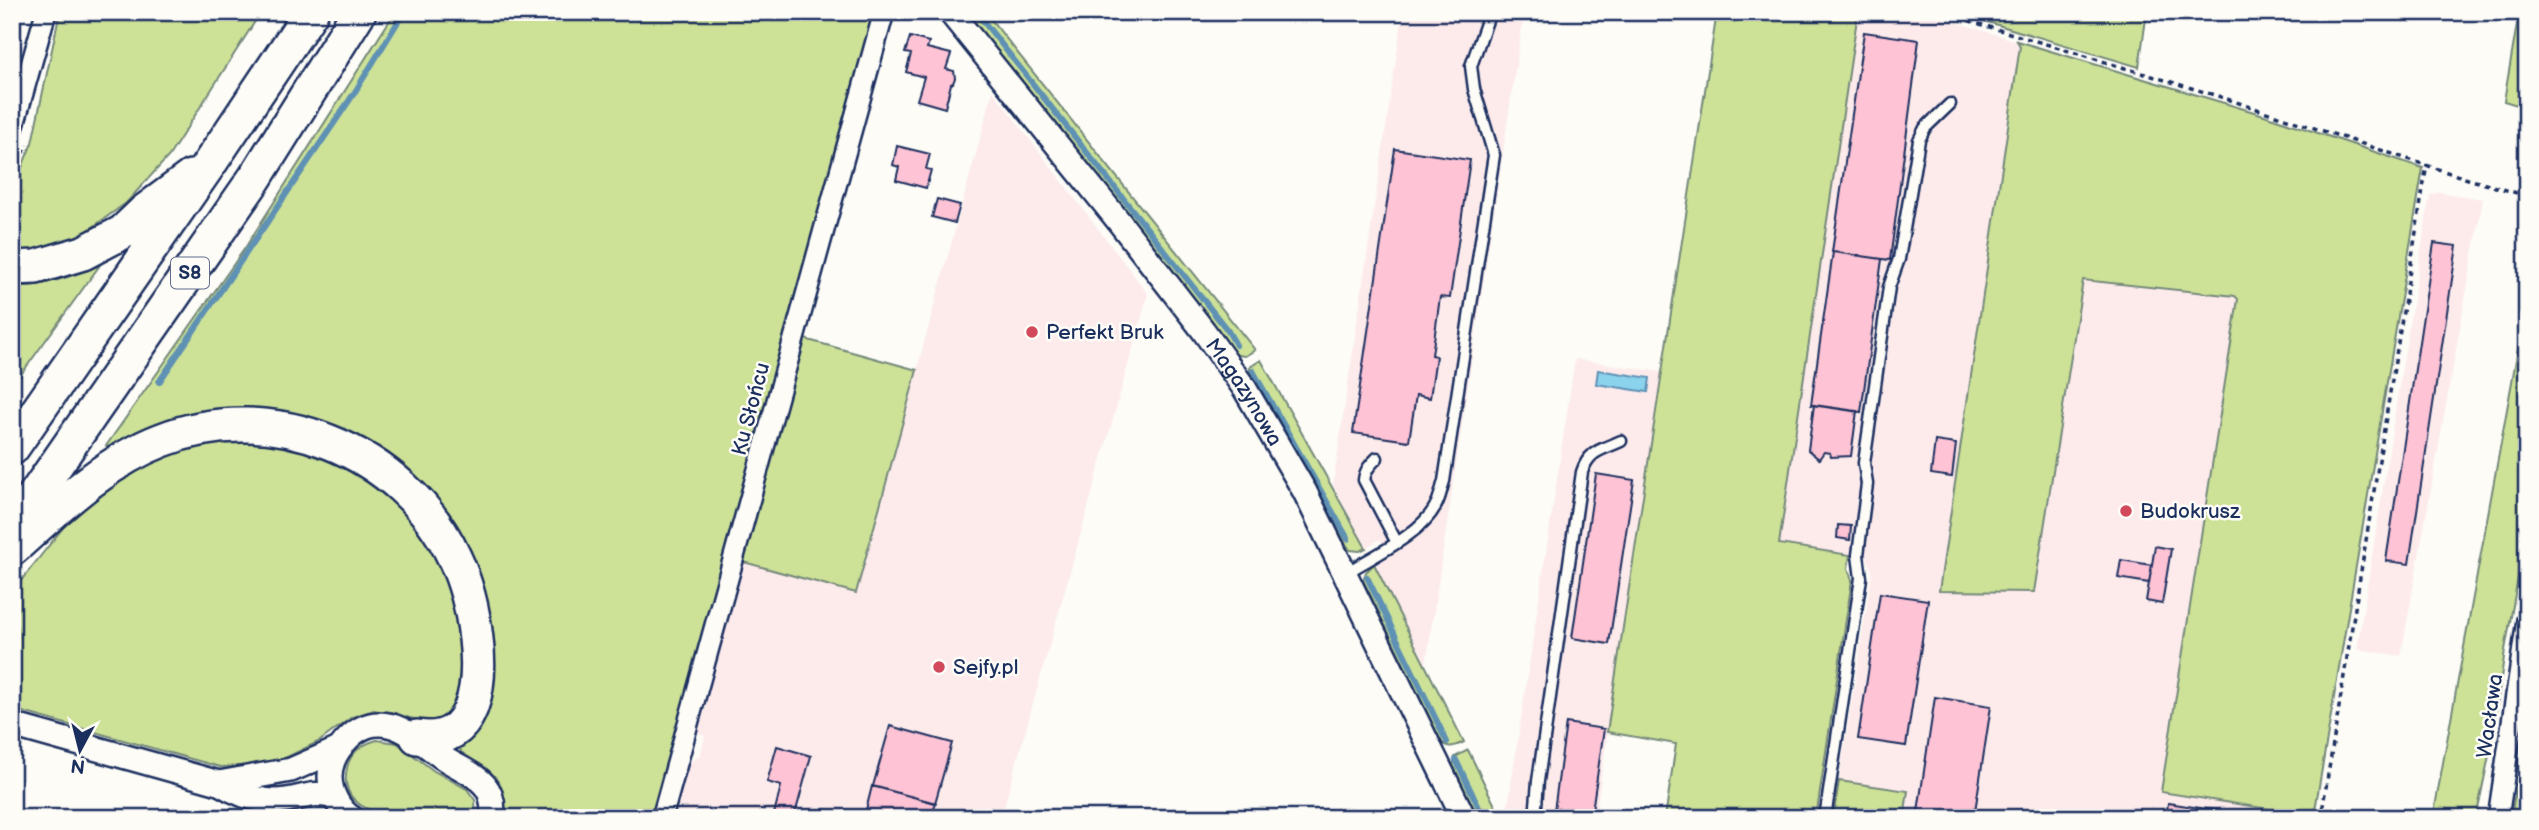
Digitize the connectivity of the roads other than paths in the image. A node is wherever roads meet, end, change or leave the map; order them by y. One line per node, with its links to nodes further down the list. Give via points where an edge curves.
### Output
1 (46, 12): 8 (street)
2 (311, 12): 9 (highway, S8)
3 (359, 12): 14 (highway, S8, via 255,178)
4 (884, 12): 26 (street, Ku Słońcu)
5 (950, 12): 17 (street, Magazynowa, via 1225,361 1277,442)
6 (1490, 12): 15 (lane, via 1471,66 1494,155 1444,481 1427,519)
7 (1950, 104): 29 (lane, via 1919,140 1899,258 1889,287 1864,463 1867,484 1858,555 1861,578)
8 (12, 132)
9 (210, 163): 10 (highway, via 124,232 83,253 36,267); 12 (highway, S8)
10 (12, 268)
11 (1621, 441): 28 (lane, via 1592,454 1582,472)
12 (12, 448)
13 (1377, 458): 15 (lane, via 1364,480)
14 (12, 528)
15 (1396, 541): 17 (lane)
16 (12, 549): 20 (highway, via 121,459 177,434 223,425 269,426 309,434 347,450 399,484 433,522 454,556 470,601 478,661 474,704 447,735 432,740)
17 (1346, 573): 27 (street, Magazynowa)
18 (2526, 633): 30 (street, Wacława)
19 (12, 725): 22 (street)
20 (417, 737): 21 (street, via 393,725 373,725 357,731); 25 (street, via 480,779 491,796)
21 (339, 749): 22 (street, via 275,775); 23 (street, via 331,769)
22 (219, 783): 23 (street, via 233,792 267,801 316,793)
23 (334, 797): 24 (street)
24 (352, 818)
25 (492, 818)
26 (662, 818)
27 (1464, 818)
28 (1535, 818)
29 (1825, 818)
30 (2498, 818)

